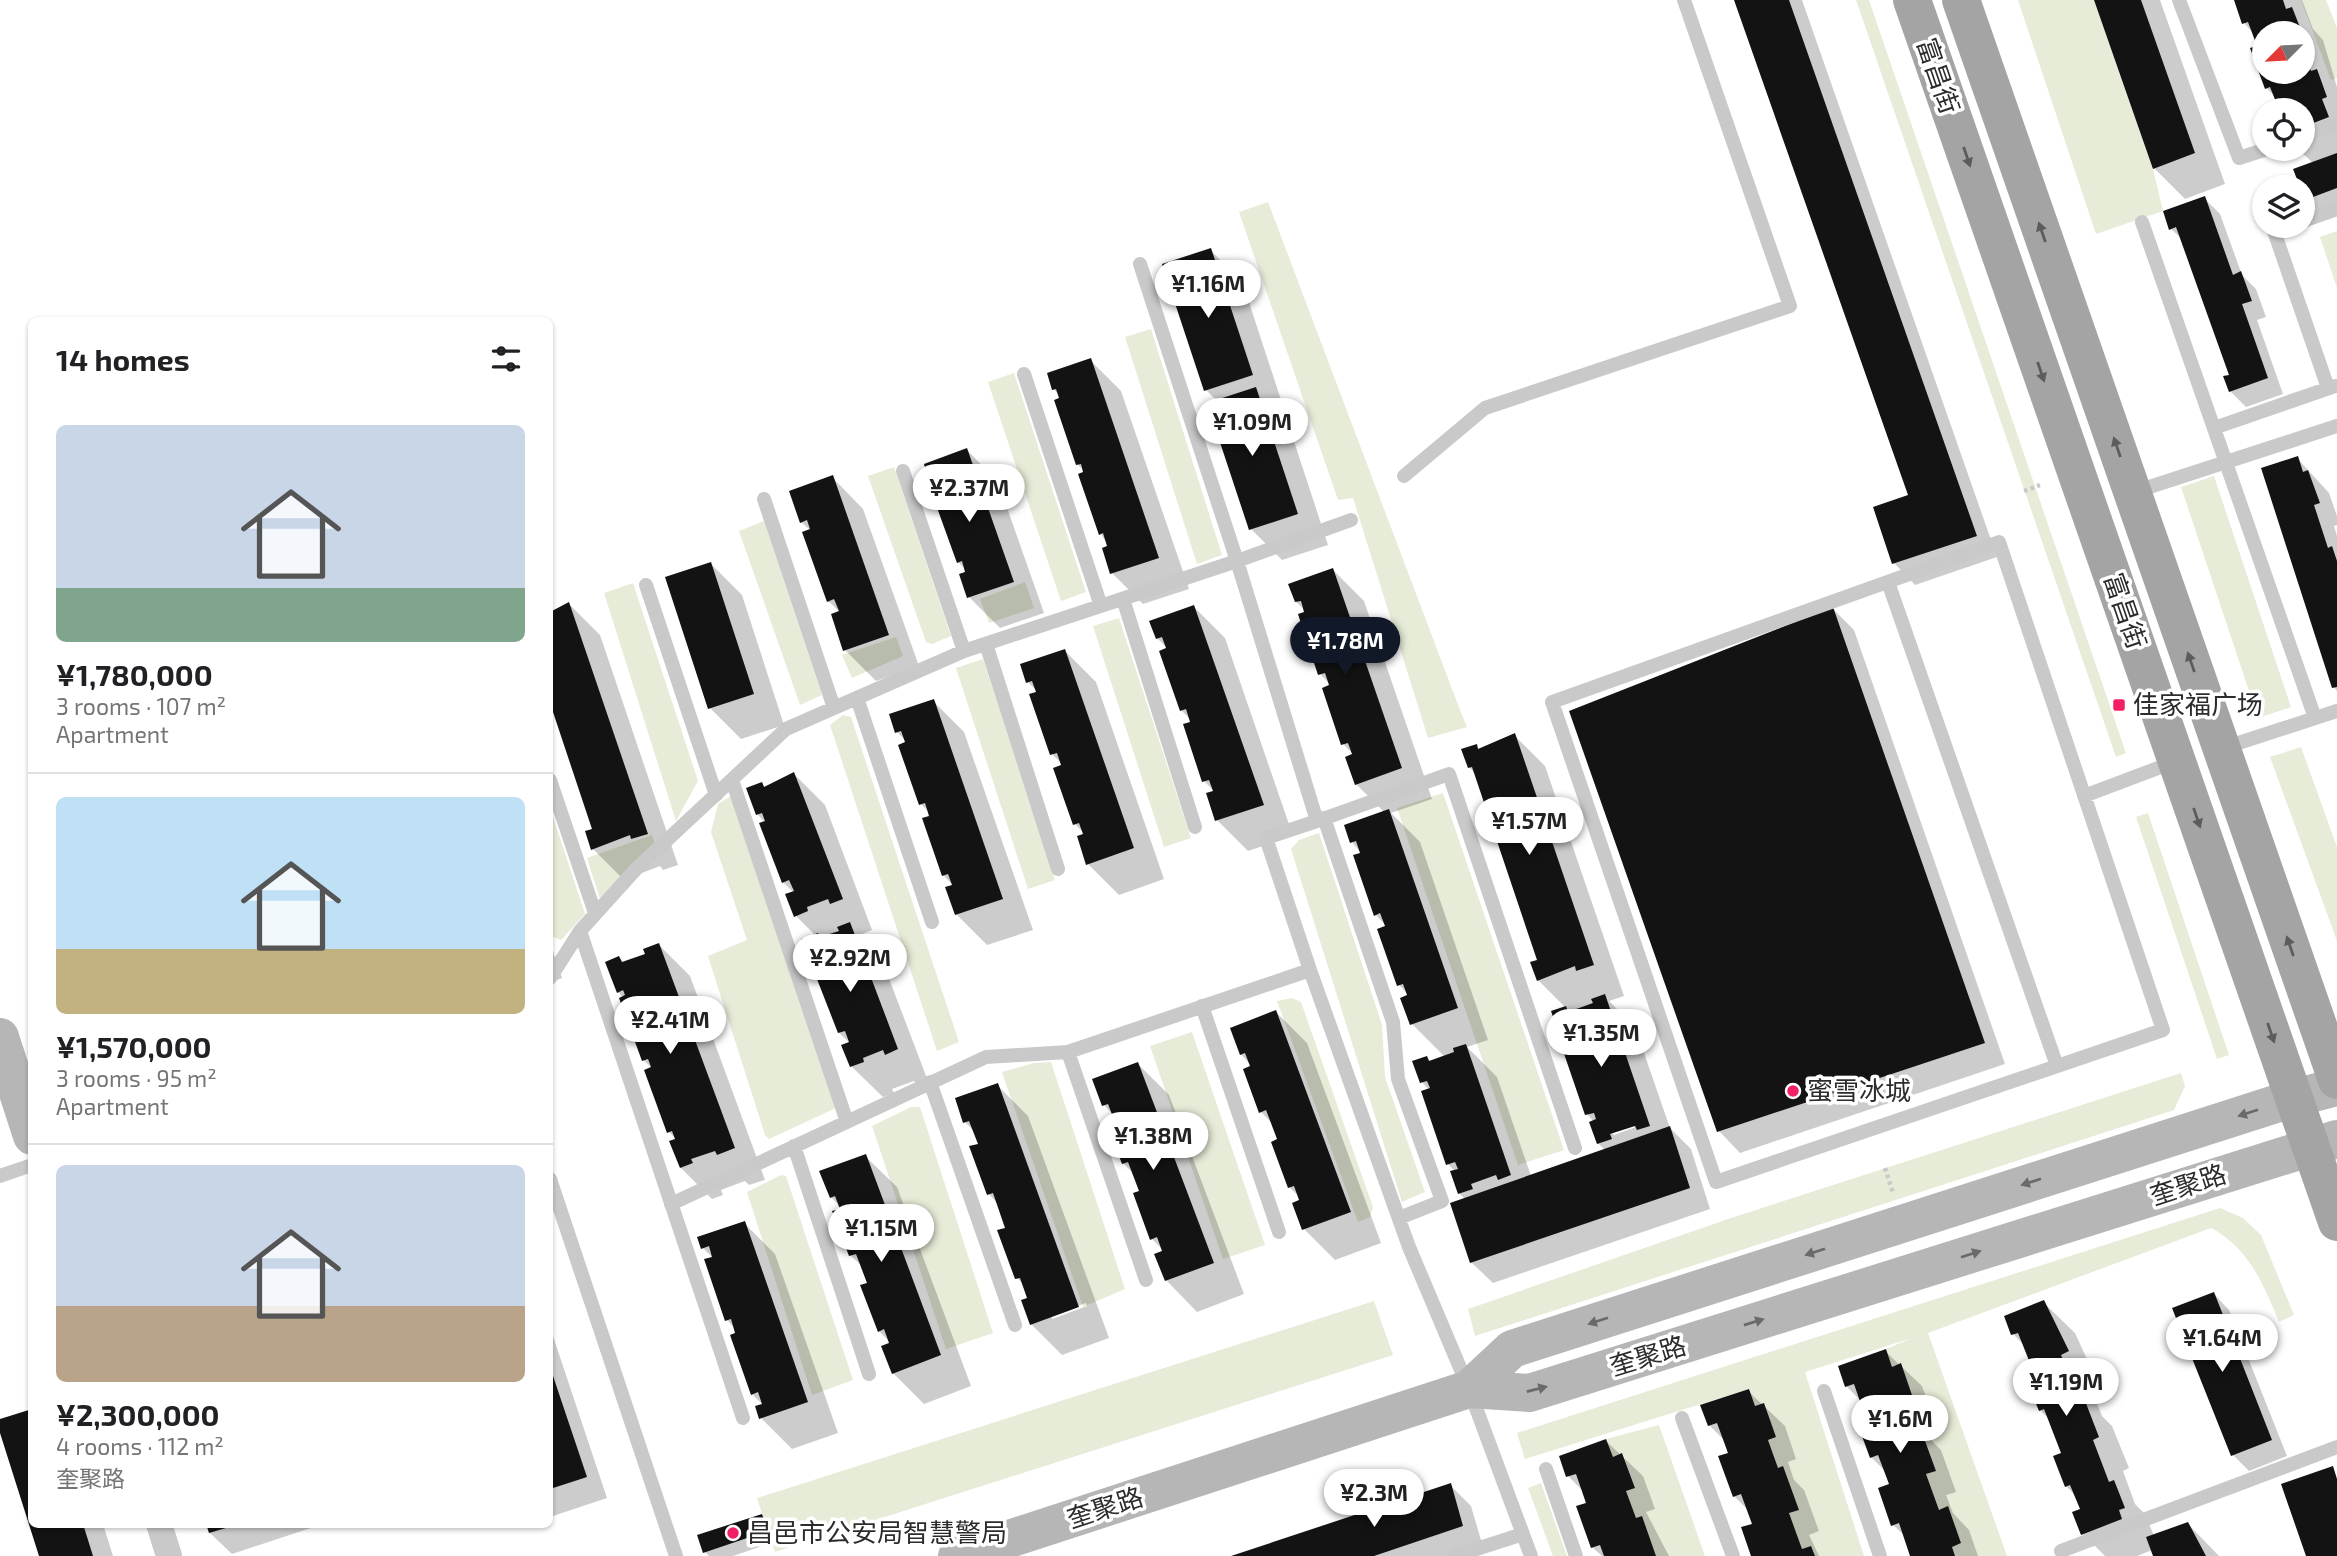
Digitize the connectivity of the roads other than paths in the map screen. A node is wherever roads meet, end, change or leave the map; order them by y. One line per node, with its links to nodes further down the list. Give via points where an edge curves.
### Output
1 (1684, 0): 19 (lane, via 1790,306 1485,408)
2 (1912, 0): 35 (main road, 富昌街, one-way to 35)
3 (1961, 0): 20 (main road, 富昌街, one-way to 3)
4 (2179, 0): 7 (lane, via 2239,158)
5 (2337, 124): 6 (lane)
6 (2315, 132)
7 (2252, 154)
8 (2337, 209): 9 (lane)
9 (2315, 217)
10 (2142, 222): 16 (lane)
11 (2277, 238): 14 (lane)
12 (1140, 264): 23 (lane)
13 (1024, 373): 27 (lane)
14 (2333, 386): 16 (lane)
15 (2337, 426): 17 (lane)
16 (2214, 428): 17 (lane)
17 (2226, 462): 20 (lane); 33 (lane)
18 (903, 471): 29 (lane)
19 (1404, 475)
20 (2133, 493): 34 (main road, 富昌街, one-way to 20)
21 (764, 499): 31 (lane)
22 (1350, 520): 23 (lane)
23 (1237, 561): 26 (lane); 40 (lane)
24 (1888, 582): 39 (lane, via 1999,542); 51 (lane); 51 (lane, via 1552,702 1716,1182)
25 (646, 585): 38 (lane)
26 (1123, 599): 27 (lane); 41 (lane)
27 (1101, 606): 28 (lane)
28 (986, 644): 29 (lane); 42 (lane)
29 (964, 651): 30 (lane)
30 (857, 698): 31 (lane); 44 (lane)
31 (834, 708): 36 (lane, via 786,729)
32 (2337, 711): 33 (lane)
33 (2315, 718): 34 (lane)
34 (2222, 749): 52 (main road, 富昌街, one-way to 34)
35 (2177, 761): 39 (lane); 55 (main road, 富昌街, one-way to 55)
36 (732, 780): 38 (lane); 56 (lane)
37 (553, 789): 43 (lane)
38 (716, 795): 43 (lane)
39 (2084, 796): 51 (lane, via 2163,1030)
40 (1321, 820): 46 (lane, via 1266,838); 60 (lane, via 1449,774); 65 (lane, via 1393,1022 1398,1079 1442,1201)
41 (1195, 827)
42 (1058, 869)
43 (595, 913): 45 (lane)
44 (932, 922)
45 (579, 931): 47 (lane); 64 (lane)
46 (1310, 970): 48 (lane); 65 (lane)
47 (553, 973)
48 (1202, 1006): 50 (lane); 67 (lane)
49 (0, 1037): 57 (street)
50 (1068, 1052): 53 (lane, via 986,1057); 68 (lane)
51 (2057, 1066)
52 (2337, 1080)
53 (930, 1082): 56 (lane); 69 (lane)
54 (2337, 1087): 55 (street)
55 (2294, 1098): 58 (main road, 富昌街); 71 (street, one-way to 71, via 1512,1349)
56 (847, 1122): 59 (lane)
57 (28, 1124)
58 (2324, 1142): 66 (main road, 富昌街); 71 (street, 奎聚路, one-way to 58, via 1529,1392)
59 (794, 1146): 64 (lane); 70 (lane)
60 (1575, 1148)
61 (28, 1167): 62 (lane)
62 (0, 1176)
63 (553, 1188): 81 (lane)
64 (671, 1204): 73 (lane)
65 (1399, 1218): 71 (lane)
66 (2337, 1223)
67 (1279, 1232)
68 (1146, 1280)
69 (1015, 1325)
70 (869, 1374)
71 (1469, 1389): 78 (lane); 82 (street, 奎聚路)
72 (1824, 1391): 87 (lane)
73 (743, 1418)
74 (1682, 1418): 86 (lane)
75 (2337, 1447): 79 (lane)
76 (1546, 1469): 85 (lane)
77 (160, 1528): 80 (street)
78 (1523, 1534): 83 (lane); 84 (lane)
79 (2061, 1551)
80 (169, 1556)
81 (676, 1556)
82 (957, 1556)
83 (1455, 1556)
84 (1531, 1556)
85 (1576, 1556)
86 (1733, 1556)
87 (1880, 1556)

